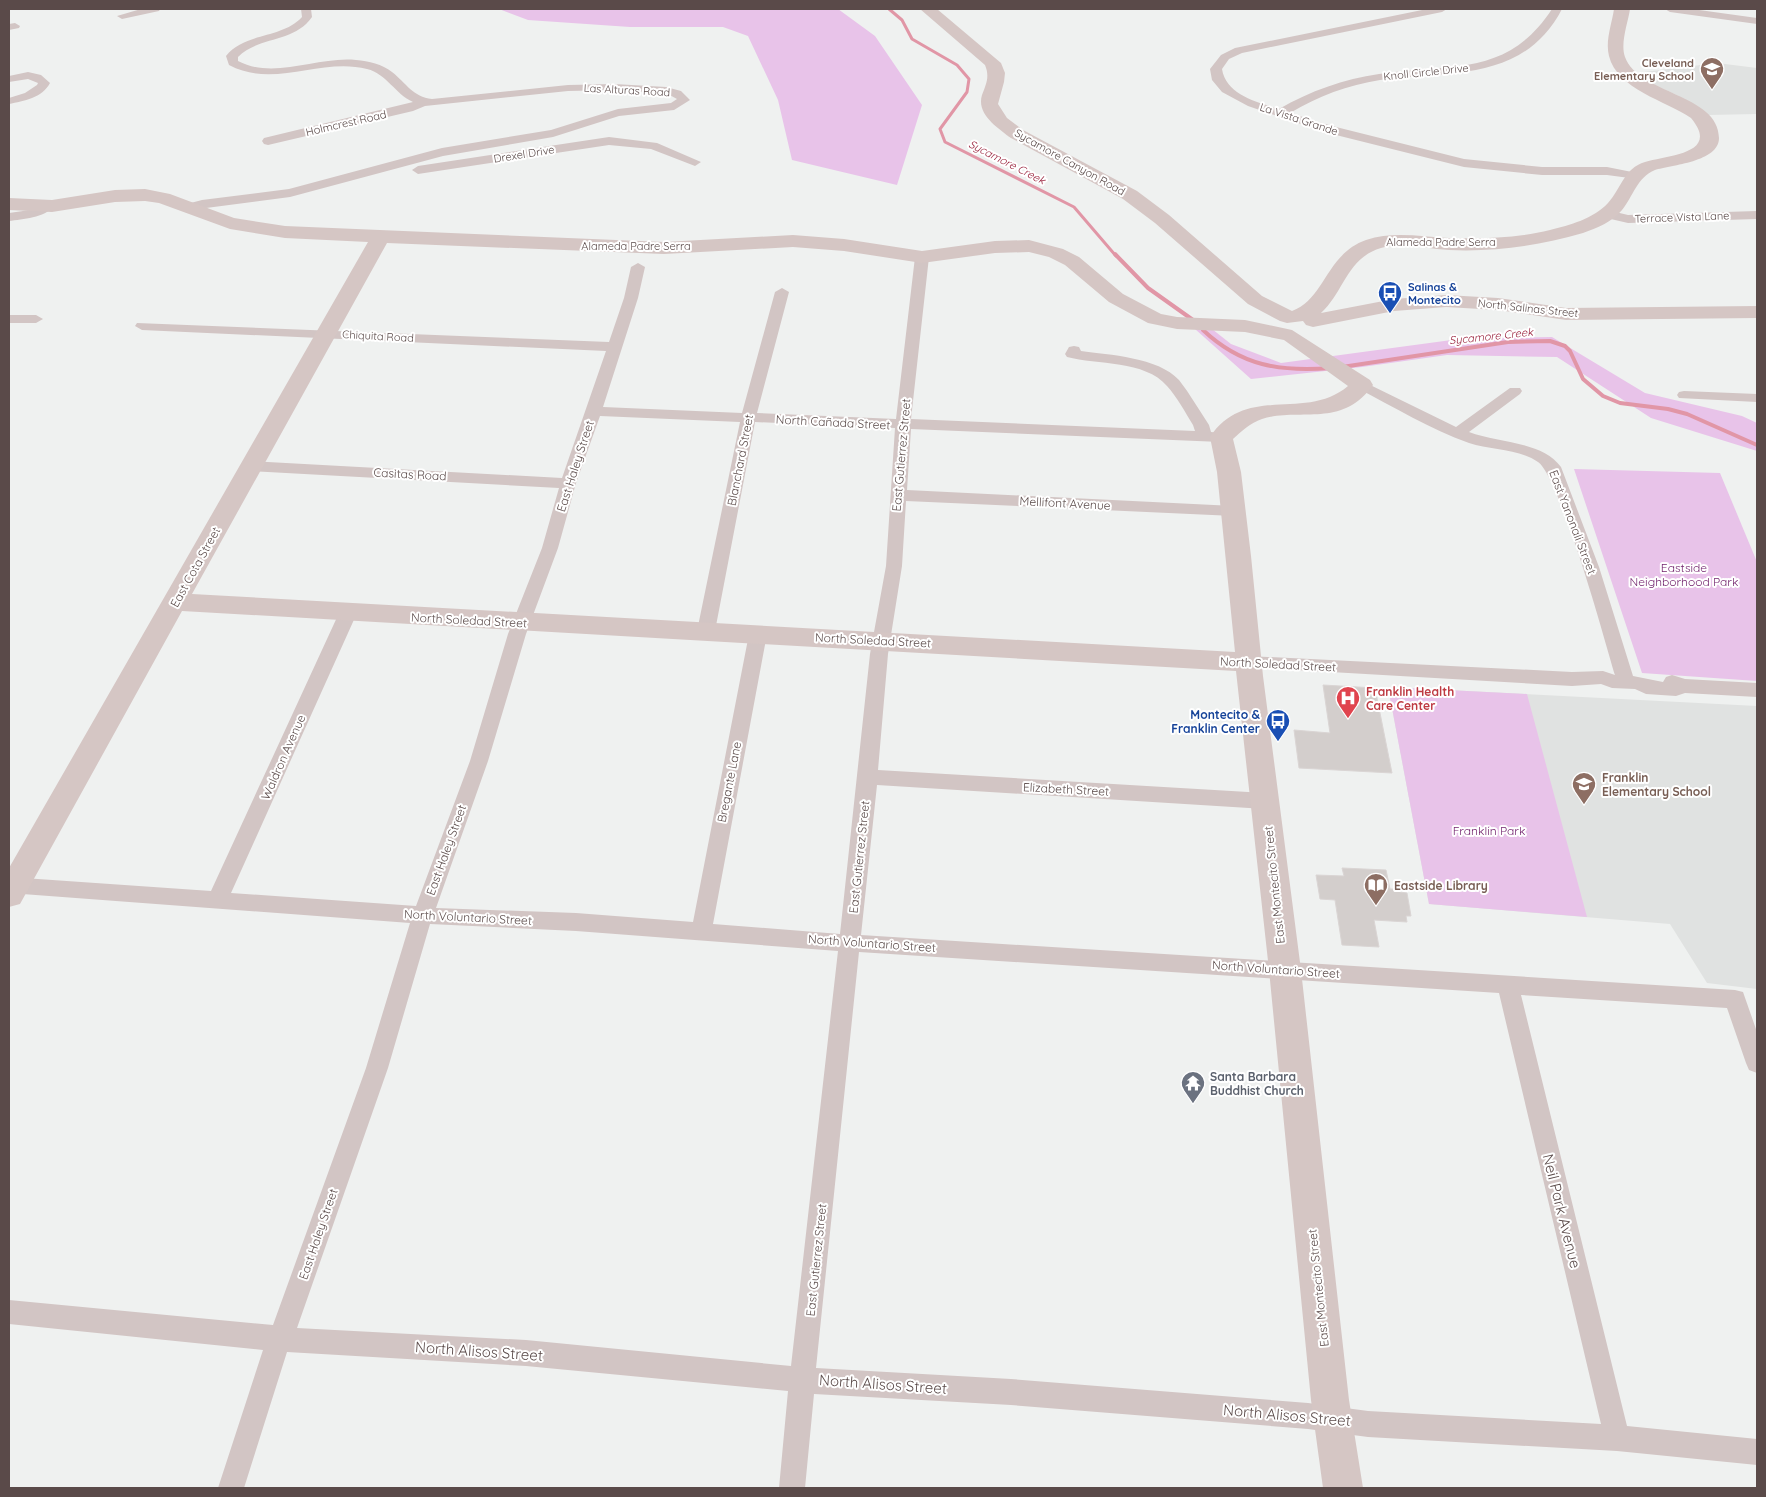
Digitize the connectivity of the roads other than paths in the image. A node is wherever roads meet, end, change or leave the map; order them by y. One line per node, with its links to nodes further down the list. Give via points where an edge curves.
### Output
1 (155, 9): 8 (street)
2 (306, 9): 12 (street, via 307,17 299,26 237,51 232,56 233,64 256,70 344,63 370,66 391,76 408,96)
3 (928, 9): 28 (street, Sycamore Canyon Road, via 993,63 997,73 989,107 1001,123 1141,202)
4 (1442, 9): 13 (street, La Vista Grande, via 1246,48 1221,61 1216,76 1226,90 1244,101)
5 (1557, 9): 13 (street, Knoll Circle Drive, via 1531,43 1502,58 1456,70 1350,83 1316,94)
6 (1622, 9): 16 (street, via 1616,51 1623,70 1692,111 1703,122 1710,137 1708,146 1700,152 1652,165)
7 (1670, 9): 9 (street)
8 (122, 16)
9 (1757, 21)
10 (9, 79): 11 (street, via 31,76 40,78 44,83 36,92)
11 (9, 101)
12 (423, 102): 14 (street, Holmcrest Road); 17 (street, Las Alturas Road, via 592,87 666,90 677,93 684,100 674,106 618,113 553,133 442,152)
13 (1280, 114): 16 (street, La Vista Grande, via 1360,139 1449,161 1542,171 1607,171)
14 (268, 141)
15 (695, 162): 17 (street, Drexel Drive, via 653,146 609,142 391,175)
16 (1633, 176): 21 (street, Alameda Padre Serra, via 1619,201)
17 (350, 177): 20 (street, Las Alturas Road, via 278,195)
18 (9, 204): 19 (street, Alameda Padre Serra)
19 (48, 206): 20 (street, Alameda Padre Serra, via 145,195); 23 (street, via 33,213)
20 (188, 208): 24 (street, Alameda Padre Serra, via 240,225 285,232)
21 (1607, 214): 22 (street, Terrace Vista Lane, via 1628,218); 32 (street, Alameda Padre Serra, via 1570,231 1521,241 1467,244 1396,240 1378,243 1351,257)
22 (1757, 215)
23 (9, 217)
24 (380, 238): 25 (street, Alameda Padre Serra, via 655,248 793,241); 35 (street, East Cota Street)
25 (922, 257): 34 (street, Alameda Padre Serra, via 1006,246 1037,248 1056,253 1078,265 1116,298 1149,316 1177,323); 44 (street, East Gutierrez Street)
26 (638, 267): 36 (street, East Haley Street)
27 (782, 292): 43 (street, Blanchard Street)
28 (1257, 304): 32 (street, Sycamore Canyon Road); 34 (street, via 1252,320)
29 (1757, 312): 32 (street, North Salinas Street, via 1566,314 1498,304 1446,301 1394,305 1359,312 1350,318)
30 (9, 319): 31 (street)
31 (36, 319)
32 (1304, 321): 34 (street, Alameda Padre Serra); 38 (street, East Yanonali Street, via 1330,362)
33 (142, 326): 35 (street, Chiquita Road)
34 (1242, 326)
35 (325, 334): 36 (street, Chiquita Road); 47 (street, East Cota Street)
36 (614, 347): 42 (street, East Haley Street)
37 (1074, 350): 46 (street, via 1072,354 1138,363 1165,376)
38 (1362, 385): 45 (street, East Yanonali Street); 46 (street, via 1345,400 1332,405 1273,410 1249,416)
39 (1515, 391): 45 (street)
40 (1684, 395): 41 (street)
41 (1757, 398)
42 (594, 411): 43 (street, North Cañada Street); 48 (street, East Haley Street)
43 (749, 418): 44 (street, North Cañada Street); 54 (street, Blanchard Street)
44 (903, 425): 46 (street, North Cañada Street); 49 (street, East Gutierrez Street)
45 (1458, 432): 58 (street, East Yanonali Street, via 1532,452 1552,466 1591,567)
46 (1212, 437): 50 (street, East Montecito Street, via 1229,472)
47 (251, 466): 48 (street, Casitas Road); 51 (street, East Cota Street)
48 (568, 483): 53 (street, East Haley Street, via 550,548)
49 (897, 495): 50 (street, Mellifont Avenue); 56 (street, East Gutierrez Street, via 894,566)
50 (1234, 511): 57 (street, East Montecito Street)
51 (175, 602): 52 (street, North Soledad Street); 63 (street, East Cota Street)
52 (348, 613): 53 (street, North Soledad Street); 64 (street, Waldron Avenue)
53 (522, 622): 54 (street, North Soledad Street); 65 (street, East Haley Street, via 479,761)
54 (706, 631): 55 (street, North Soledad Street)
55 (758, 634): 56 (street, North Soledad Street); 66 (street, Bregante Lane)
56 (882, 641): 57 (street, North Soledad Street); 61 (street, East Gutierrez Street)
57 (1249, 662): 58 (street, North Soledad Street, via 1572,679 1584,685); 62 (street, East Montecito Street)
58 (1625, 682): 59 (street, North Soledad Street, via 1646,687 1676,689)
59 (1684, 686): 60 (street, North Soledad Street)
60 (1757, 690)
61 (868, 777): 62 (street, Elizabeth Street); 67 (street, East Gutierrez Street)
62 (1265, 801): 68 (street, East Montecito Street)
63 (11, 888): 64 (street, North Voluntario Street)
64 (218, 901): 65 (street, North Voluntario Street)
65 (423, 914): 66 (street, North Voluntario Street, via 449,918); 72 (street, East Haley Street, via 376,1068)
66 (702, 930): 67 (street, North Voluntario Street)
67 (850, 942): 68 (street, North Voluntario Street); 73 (street, East Gutierrez Street)
68 (1285, 970): 69 (street, North Voluntario Street); 74 (street, East Montecito Street)
69 (1508, 985): 70 (street, North Voluntario Street, via 1736,999); 75 (street, Neil Park Avenue)
70 (1757, 1063)
71 (9, 1312): 72 (street, North Alisos Street)
72 (280, 1337): 73 (street, North Alisos Street, via 526,1353); 77 (street, East Haley Street)
73 (802, 1379): 74 (street, North Alisos Street, via 1011,1392); 78 (street, East Gutierrez Street)
74 (1332, 1420): 75 (street, North Alisos Street); 79 (street, East Montecito Street)
75 (1617, 1438): 76 (street, North Alisos Street)
76 (1757, 1452)
77 (231, 1488)
78 (792, 1488)
79 (1343, 1488)

